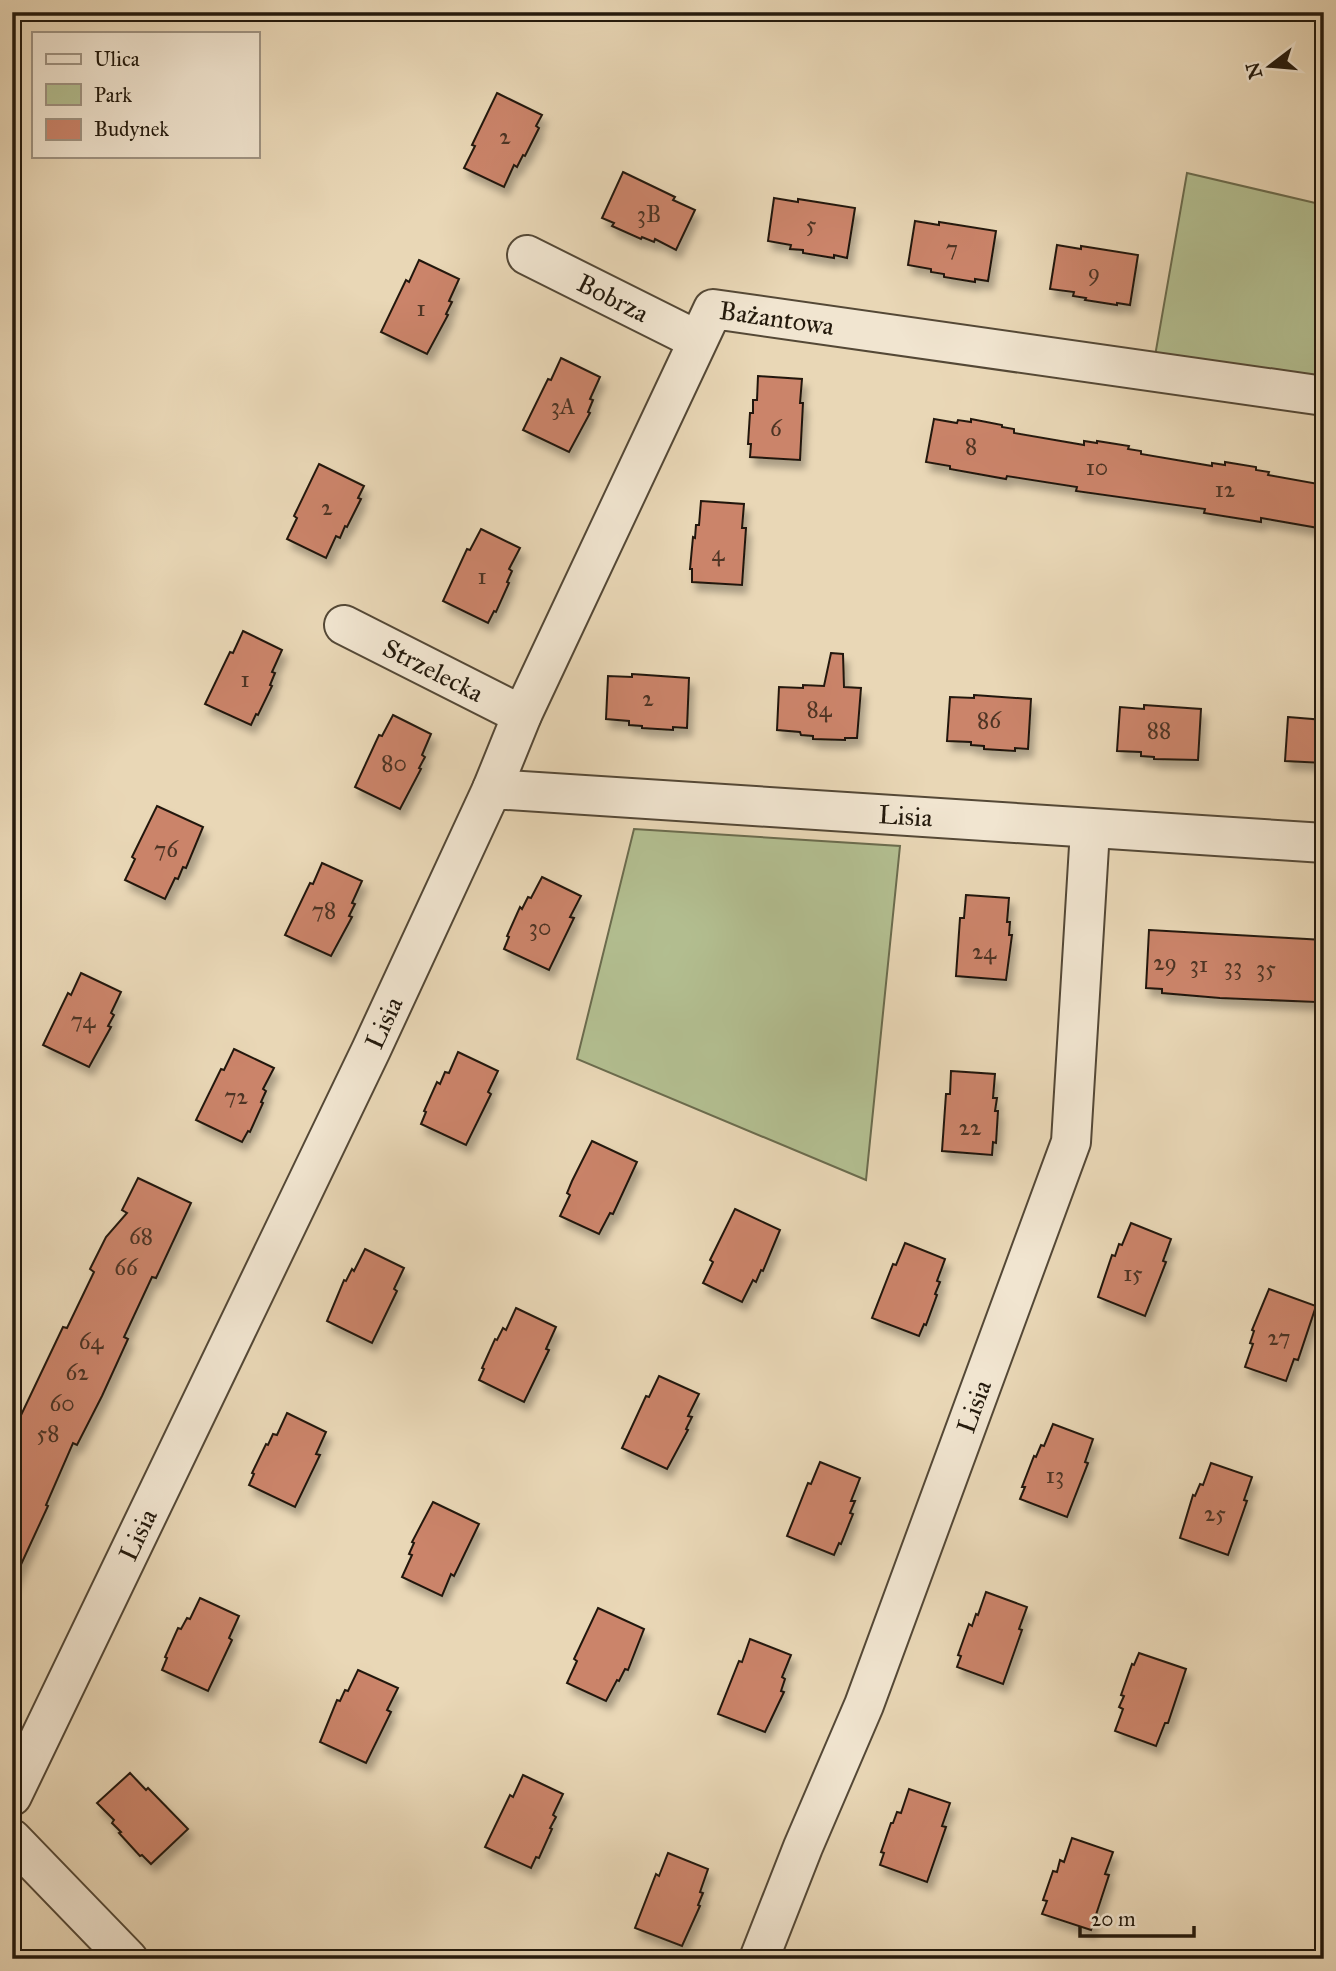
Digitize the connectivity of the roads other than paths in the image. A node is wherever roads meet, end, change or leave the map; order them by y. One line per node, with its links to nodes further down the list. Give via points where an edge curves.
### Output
1 (527, 256): 2 (street, Bobrza)
2 (697, 340): 3 (street, Bażantowa, via 713,309); 5 (street, Bażantowa)
3 (1324, 396)
4 (344, 625): 5 (street, Strzelecka)
5 (522, 715): 6 (street, Bażantowa)
6 (492, 789): 7 (street, Lisia); 9 (street, Lisia)
7 (1090, 830): 8 (street, Lisia); 12 (street, Lisia, via 1071,1142 864,1705)
8 (1324, 844)
9 (12, 1796)
10 (12, 1839): 11 (street)
11 (128, 1959)
12 (759, 1959)

